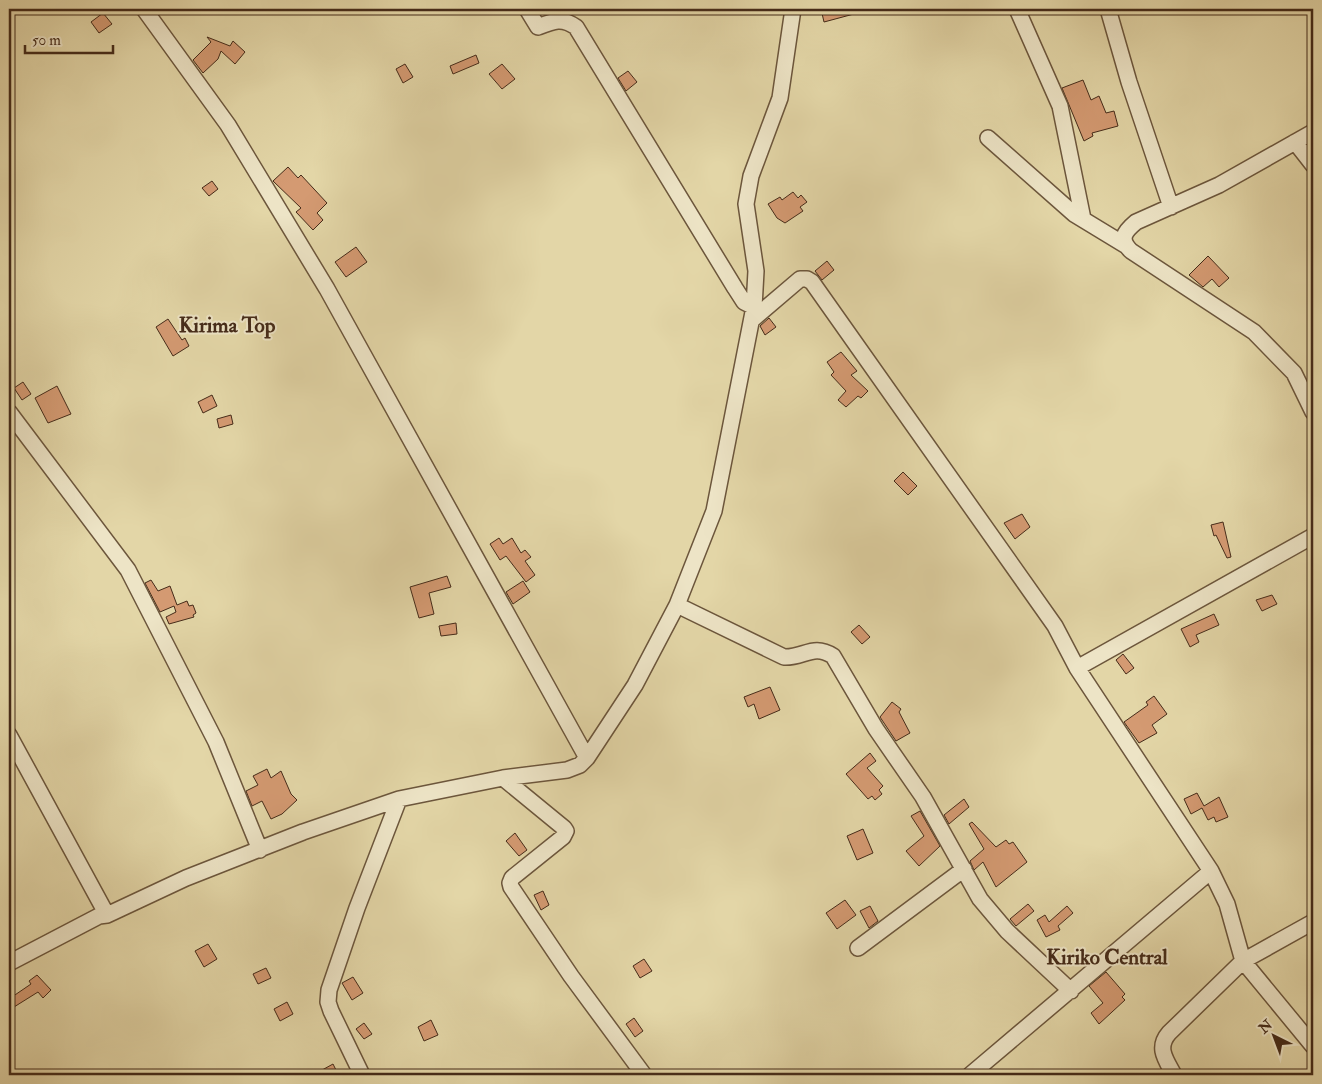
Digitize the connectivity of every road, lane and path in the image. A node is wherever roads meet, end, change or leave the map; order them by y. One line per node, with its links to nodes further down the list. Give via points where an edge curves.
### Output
1 (144, 9): 20 (street, via 228,125 326,289)
2 (527, 9): 13 (street, via 538,27 558,20 568,21 576,27 734,288)
3 (793, 9): 13 (street, via 780,98 751,176 746,204 756,271)
4 (1017, 9): 11 (street, via 1060,106)
5 (1108, 9): 10 (street, via 1128,82)
6 (1313, 132): 8 (street)
7 (988, 138): 11 (street)
8 (1296, 142): 9 (street); 10 (street, via 1219,185)
9 (1313, 165)
10 (1170, 207): 12 (street, via 1136,222 1124,237)
11 (1082, 219): 12 (street)
12 (1125, 245): 15 (street, via 1254,332 1294,373)
13 (753, 314): 17 (street, via 714,511); 18 (street, via 800,279 812,282 1054,626)
14 (9, 412): 23 (street, via 128,570 216,742)
15 (1313, 412)
16 (1313, 536): 18 (street)
17 (677, 605): 20 (street, via 635,685); 24 (street, via 784,657 796,658 808,651 823,650 833,656)
18 (1077, 668): 25 (street)
19 (9, 735): 26 (street)
20 (587, 758): 21 (street, via 567,770)
21 (503, 778): 22 (street); 34 (street, via 566,831 563,837 512,878 511,887)
22 (399, 798): 23 (street); 33 (street, via 329,990 331,1011)
23 (260, 850): 26 (street, via 186,878)
24 (964, 868): 28 (street); 31 (street, via 980,899 1007,931)
25 (1211, 871): 29 (street, via 1227,904); 31 (street)
26 (107, 916): 30 (street, via 99,916)
27 (1313, 922): 29 (street)
28 (858, 948)
29 (1243, 961): 32 (street); 36 (street, via 1162,1041 1162,1052)
30 (9, 963)
31 (1071, 991): 35 (street)
32 (1313, 1046)
33 (362, 1075)
34 (644, 1075)
35 (970, 1075)
36 (1174, 1075)

